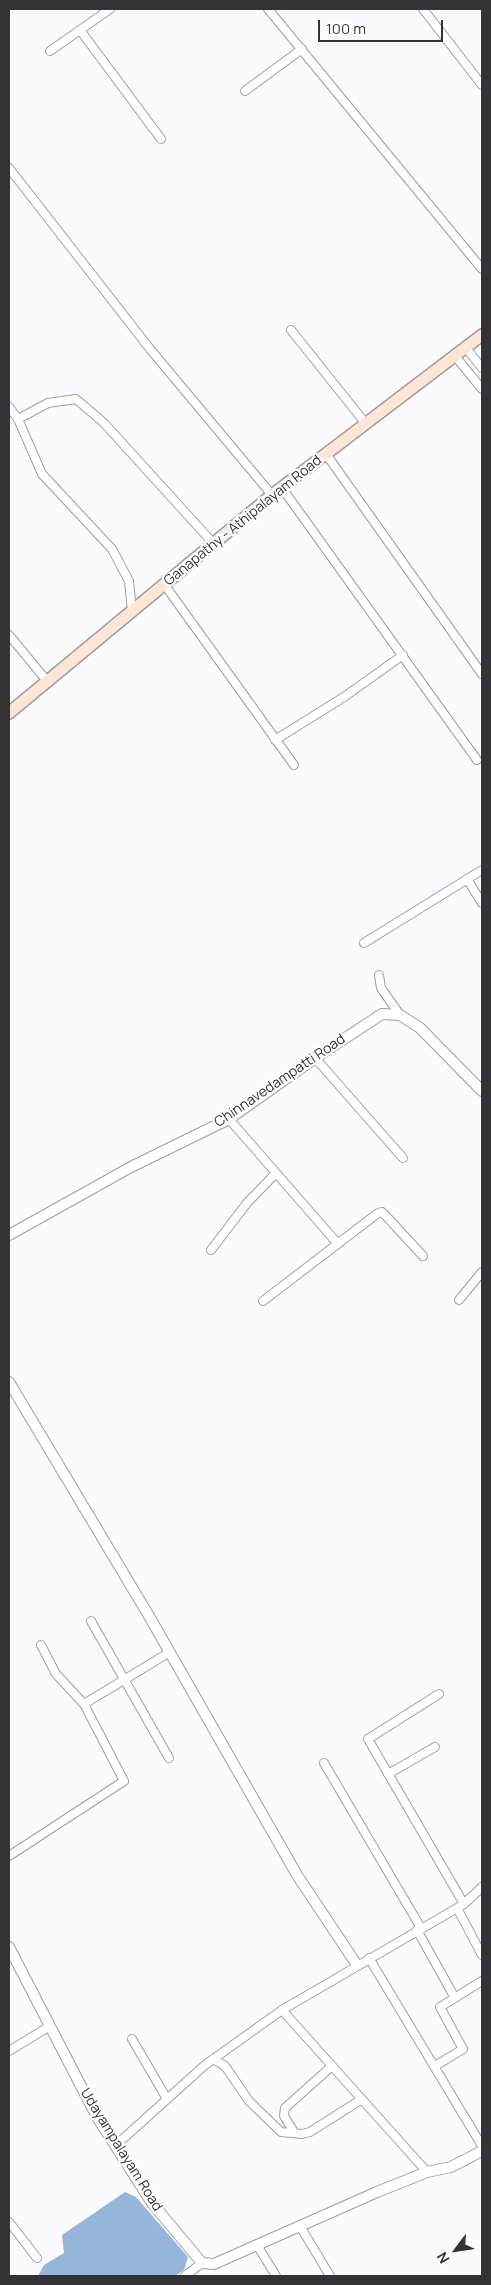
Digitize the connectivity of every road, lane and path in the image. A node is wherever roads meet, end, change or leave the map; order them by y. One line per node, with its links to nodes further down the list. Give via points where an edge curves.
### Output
1 (110, 9): 4 (street)
2 (268, 9): 5 (street)
3 (423, 9): 7 (street)
4 (80, 30): 6 (street); 9 (street)
5 (302, 49): 8 (street); 11 (street)
6 (50, 51)
7 (482, 85)
8 (245, 91)
9 (160, 139)
10 (9, 168): 22 (street, via 150,349)
11 (482, 269)
12 (292, 330): 20 (street)
13 (482, 335): 14 (main road, Ganapathy - Athipalayam Road)
14 (466, 348): 15 (main road, Ganapathy - Athipalayam Road); 16 (street)
15 (455, 356): 17 (street); 20 (main road, Ganapathy - Athipalayam Road)
16 (482, 368)
17 (482, 389)
18 (9, 407): 19 (street)
19 (18, 419): 23 (street, via 48,403 76,399 104,423); 25 (street, via 42,474 112,549 129,581)
20 (366, 424): 21 (main road, Ganapathy - Athipalayam Road)
21 (326, 454): 22 (main road, Ganapathy - Athipalayam Road); 28 (street)
22 (277, 491): 23 (main road, Ganapathy - Athipalayam Road); 27 (street)
23 (213, 544): 24 (main road, Ganapathy - Athipalayam Road)
24 (164, 584): 25 (main road, Ganapathy - Athipalayam Road); 31 (street)
25 (132, 611): 29 (main road, Ganapathy - Athipalayam Road)
26 (9, 635): 29 (street)
27 (403, 655): 31 (street); 32 (street)
28 (482, 674)
29 (47, 681): 30 (main road, Ganapathy - Athipalayam Road)
30 (9, 713)
31 (275, 740): 33 (street)
32 (478, 760)
33 (294, 765)
34 (482, 870): 35 (street)
35 (467, 879): 36 (street); 37 (street)
36 (482, 903)
37 (364, 943)
38 (380, 975): 39 (street, via 381,988)
39 (400, 1015): 40 (street, Chinnavedampatti Road, via 382,1014); 41 (street, via 420,1028)
40 (315, 1058): 42 (street, Chinnavedampatti Road); 43 (street)
41 (482, 1091)
42 (229, 1119): 44 (street); 45 (street, Chinnavedampatti Road)
43 (403, 1158)
44 (276, 1173): 46 (street); 47 (street, via 247,1203)
45 (9, 1234)
46 (338, 1244): 48 (street, via 382,1212); 51 (street)
47 (211, 1250)
48 (423, 1256)
49 (482, 1272): 50 (street)
50 (459, 1300)
51 (263, 1301)
52 (9, 1382): 55 (street)
53 (91, 1620): 56 (street)
54 (41, 1645): 58 (street, via 56,1674)
55 (170, 1652): 56 (street); 70 (street, via 298,1874)
56 (124, 1680): 58 (street); 60 (street)
57 (439, 1694): 62 (street, via 368,1739)
58 (84, 1704): 63 (street, via 124,1781)
59 (435, 1747): 62 (street)
60 (169, 1758)
61 (324, 1763): 66 (street)
62 (388, 1774): 65 (street)
63 (9, 1856)
64 (482, 1886): 65 (street)
65 (460, 1906): 66 (street); 68 (street)
66 (419, 1929): 69 (street); 72 (street)
67 (9, 1947): 74 (street, Udayampalayam Road)
68 (482, 1955)
69 (369, 1958): 70 (street); 79 (street)
70 (357, 1965): 73 (street)
71 (482, 1981): 72 (street)
72 (455, 1998): 79 (street, via 440,2007 463,2050)
73 (282, 2010): 77 (street); 78 (street)
74 (50, 2026): 76 (street); 83 (street, Udayampalayam Road)
75 (132, 2039): 80 (street)
76 (9, 2051)
77 (213, 2059): 80 (street); 82 (street, via 225,2066 249,2101 277,2130)
78 (332, 2066): 81 (street); 82 (street, via 285,2108 284,2116)
79 (435, 2066): 84 (street)
80 (167, 2099): 83 (street)
81 (362, 2099): 82 (street, via 310,2132); 86 (street)
82 (294, 2132)
83 (115, 2146): 91 (street, Udayampalayam Road, via 152,2203)
84 (482, 2146)
85 (482, 2151): 86 (street, via 450,2167)
86 (427, 2172): 88 (street)
87 (9, 2222): 90 (street)
88 (300, 2226): 89 (street); 94 (street)
89 (257, 2245): 91 (street, via 214,2264); 93 (street)
90 (37, 2258)
91 (202, 2263): 92 (street)
92 (185, 2276)
93 (276, 2276)
94 (330, 2276)

